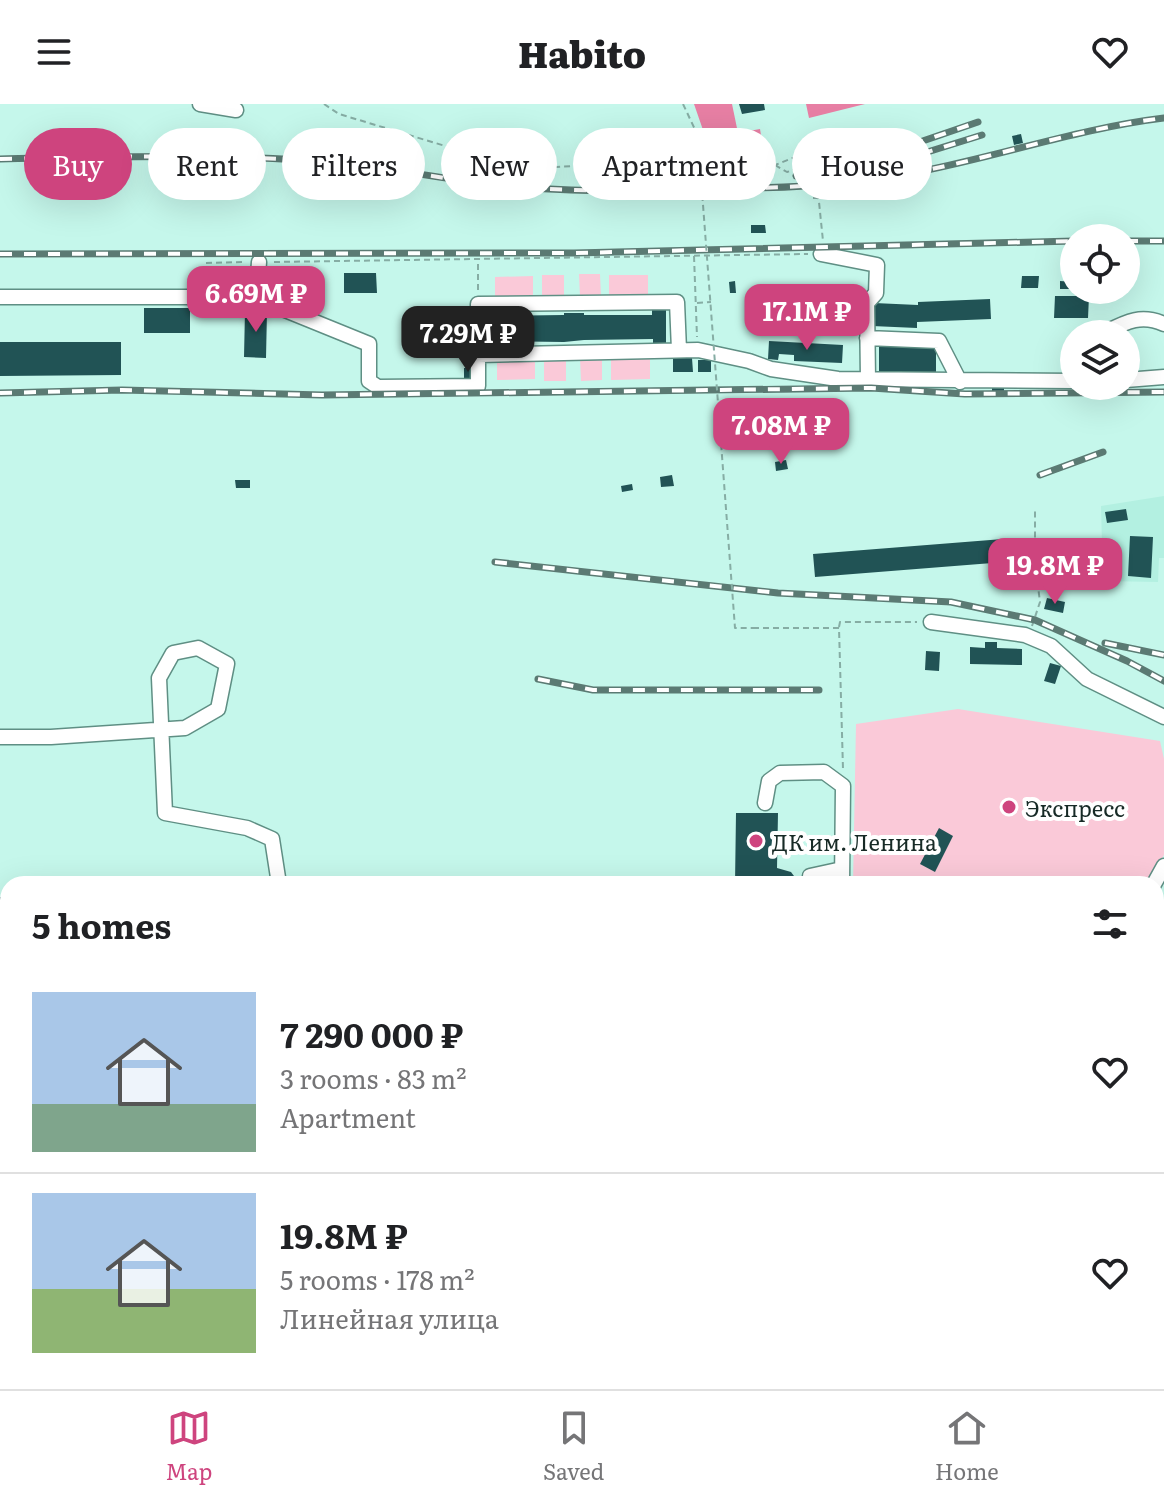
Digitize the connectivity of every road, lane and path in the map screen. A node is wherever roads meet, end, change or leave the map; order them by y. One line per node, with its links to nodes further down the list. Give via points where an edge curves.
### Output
1 (200, 104): 4 (street)
2 (324, 104): 5 (path, via 339,114 472,154)
3 (683, 104): 14 (path, bridge, via 699,138)
4 (236, 110)
5 (573, 166)
6 (776, 166): 7 (path, via 787,172 797,169 810,179 813,198 819,202)
7 (821, 254): 8 (path); 19 (street, via 877,265 876,293 867,303)
8 (694, 256): 9 (path); 15 (path)
9 (478, 259): 10 (path); 16 (path)
10 (259, 262): 11 (path); 13 (street)
11 (206, 263)
12 (0, 297): 13 (street)
13 (262, 302): 22 (street, via 369,344 369,381 378,387 478,386)
14 (711, 302): 15 (path); 30 (path, bridge, via 735,628)
15 (695, 303): 21 (path)
16 (478, 304): 20 (street, via 677,302); 22 (street)
17 (1131, 320): 18 (street, via 1149,317)
18 (1164, 324)
19 (867, 338): 25 (street); 27 (street, via 939,341)
20 (679, 350): 21 (street); 22 (street)
21 (698, 350): 25 (street, via 771,369)
22 (478, 355)
23 (1164, 377): 24 (street)
24 (1140, 379)
25 (868, 380): 27 (street)
26 (1060, 381): 27 (street)
27 (960, 382)
28 (1035, 509): 31 (path, via 1040,602)
29 (931, 622): 30 (path, via 840,622); 31 (street)
30 (839, 628): 35 (path)
31 (1025, 635): 32 (street, via 1051,646 1087,679)
32 (1164, 717)
33 (161, 730): 33 (street, via 185,728 218,709 227,664 198,648 173,653 159,678); 34 (street); 37 (street, via 165,813 247,828 272,839)
34 (0, 737)
35 (842, 754)
36 (765, 803): 39 (street, via 769,781 780,773 824,772 843,786)
37 (278, 876)
38 (810, 876): 39 (street)
39 (842, 876)

